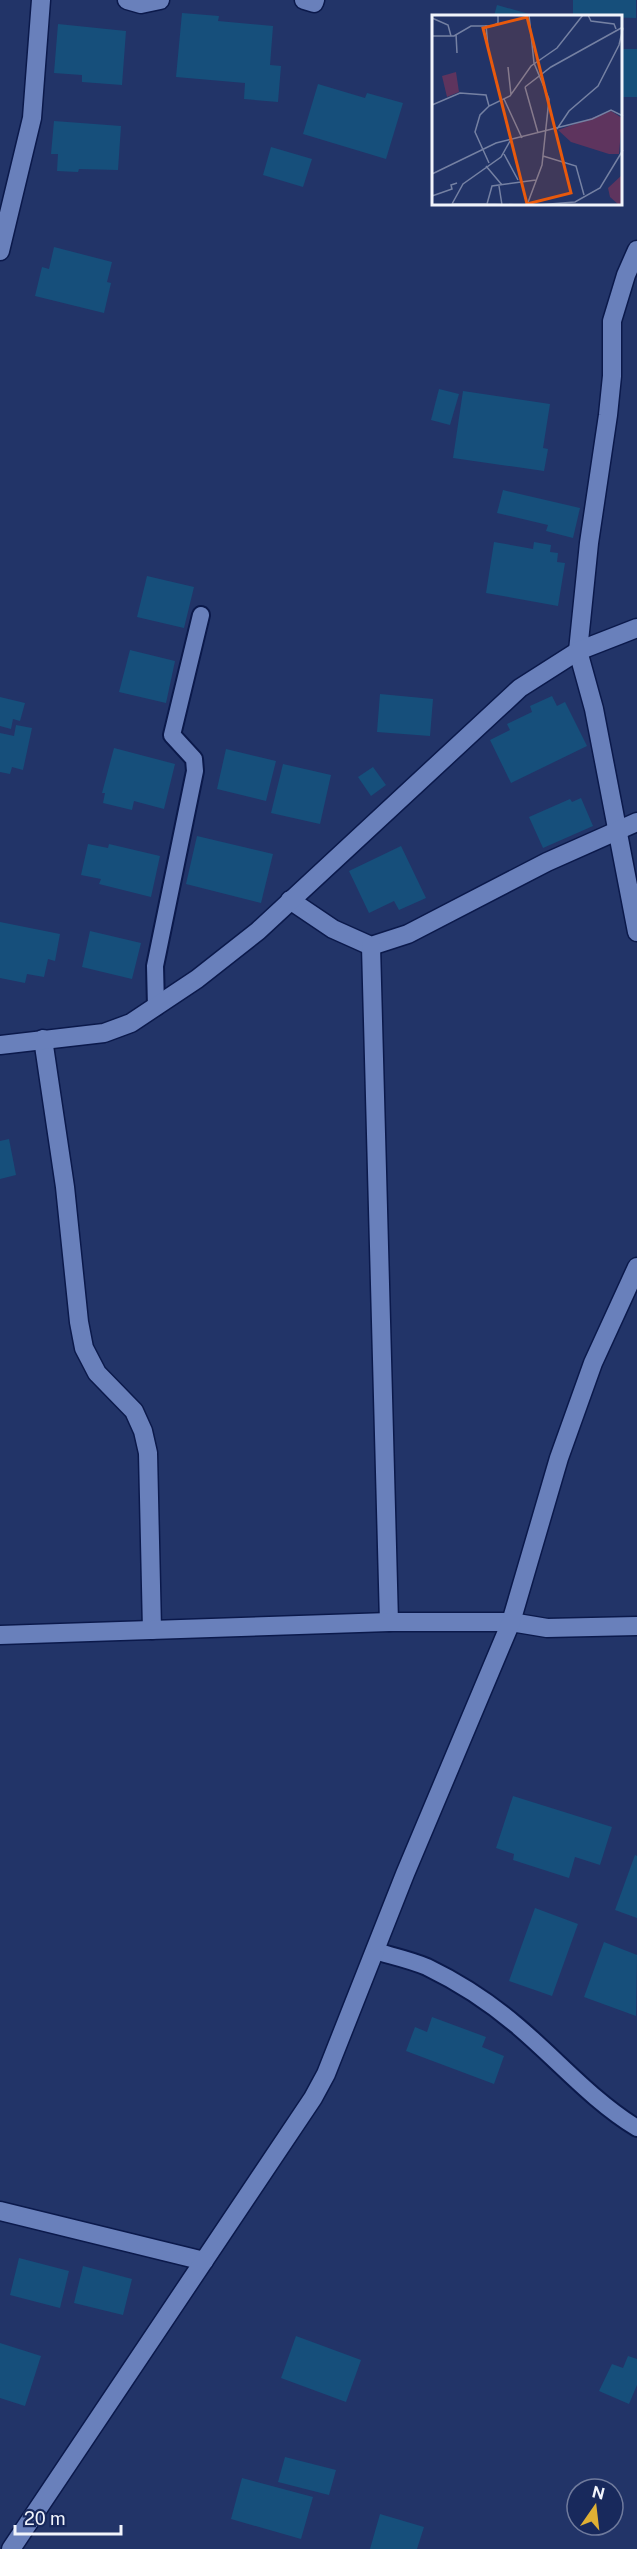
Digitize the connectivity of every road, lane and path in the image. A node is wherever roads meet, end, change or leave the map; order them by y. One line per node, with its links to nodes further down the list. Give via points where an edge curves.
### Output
1 (41, 0): 7 (street, via 32,118)
2 (127, 0): 3 (street, via 141,4)
3 (160, 0)
4 (304, 0): 5 (street)
5 (315, 0)
6 (637, 250): 10 (street, via 612,321 608,415)
7 (0, 251)
8 (201, 615): 16 (lane, via 172,735 194,759 195,771 155,966)
9 (637, 628): 10 (street)
10 (578, 651): 12 (street, via 594,709); 13 (street, via 520,688)
11 (637, 822): 12 (street)
12 (617, 831): 14 (street); 15 (street, via 547,862 408,934)
13 (290, 900): 15 (street, via 333,929); 16 (street, via 258,931)
14 (637, 932)
15 (371, 946): 20 (street)
16 (156, 1007): 17 (street, via 117,1030)
17 (43, 1039): 18 (street); 23 (street, via 84,1348 97,1373 134,1411 148,1454)
18 (0, 1045)
19 (637, 1267): 21 (street, via 593,1363)
20 (389, 1622): 21 (street); 23 (street)
21 (511, 1622): 22 (street, via 547,1628); 25 (street)
22 (637, 1626)
23 (152, 1630): 24 (street)
24 (0, 1635)
25 (375, 1951): 26 (lane, via 425,1966 488,2004 599,2103); 28 (street, via 313,2098)
26 (637, 2128)
27 (0, 2211): 28 (street)
28 (204, 2261): 29 (street)
29 (11, 2549)

